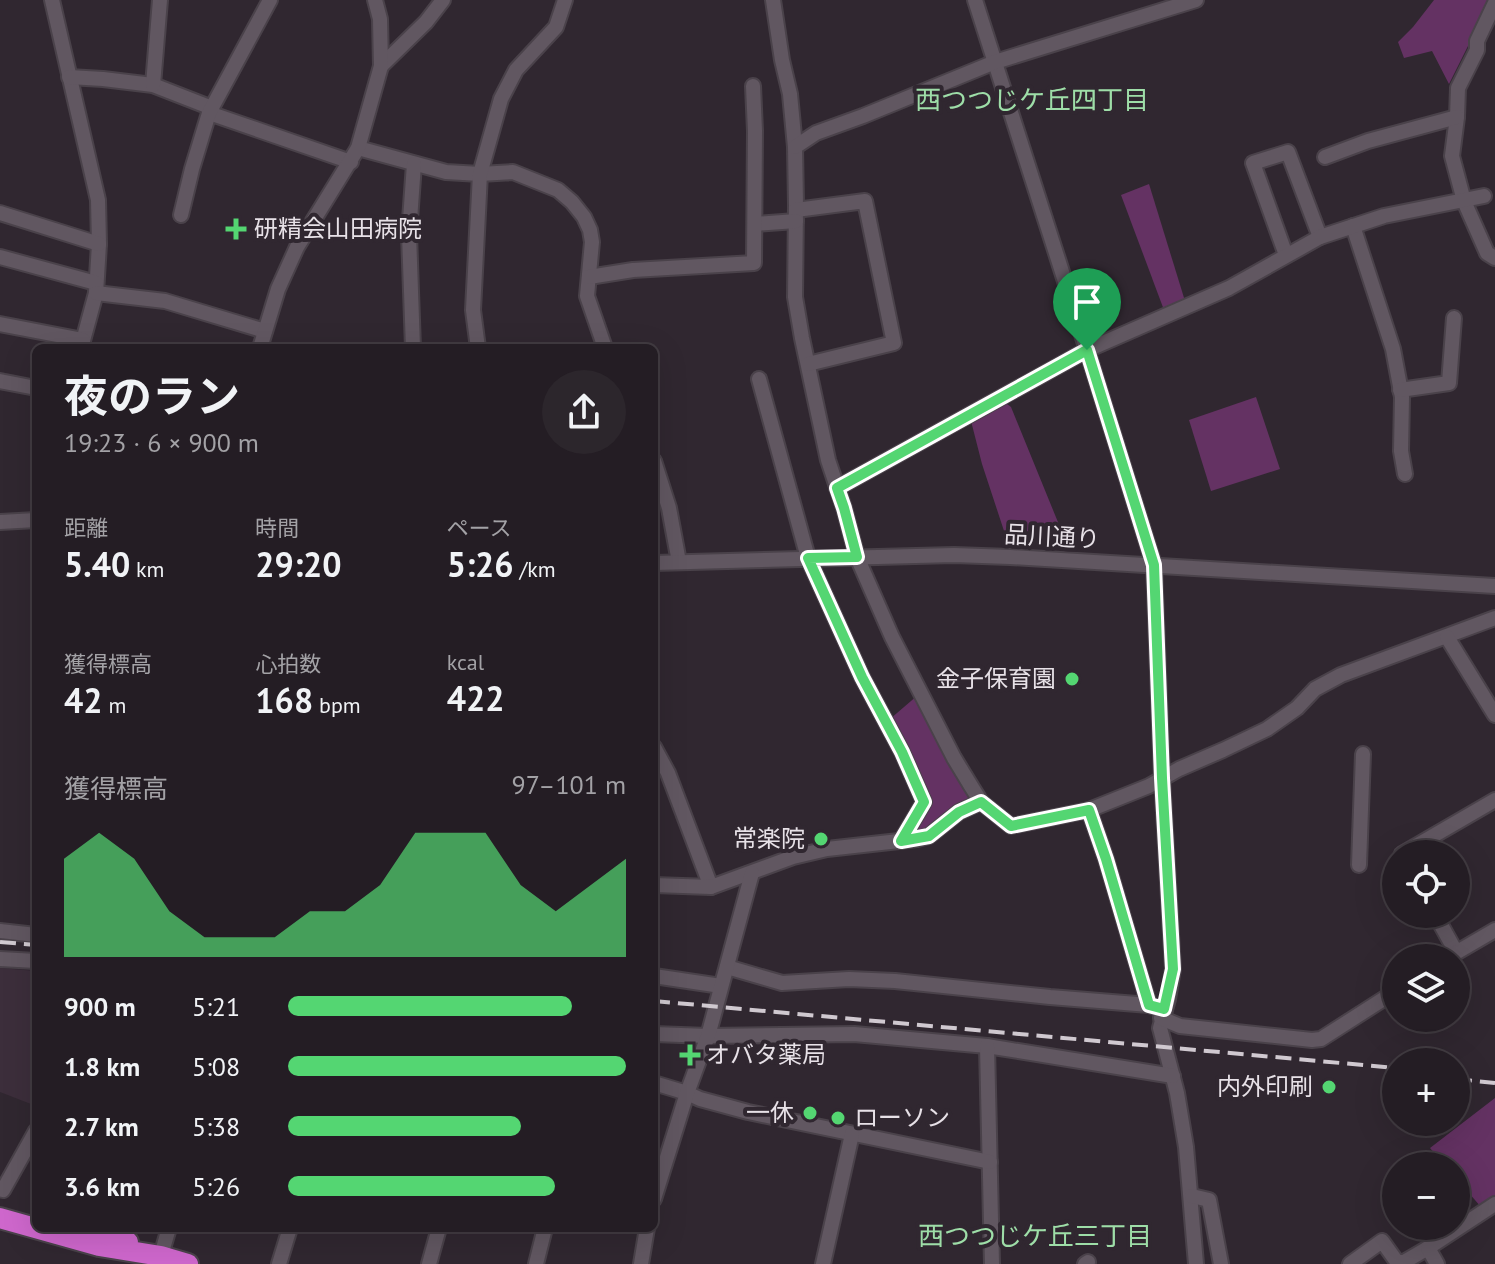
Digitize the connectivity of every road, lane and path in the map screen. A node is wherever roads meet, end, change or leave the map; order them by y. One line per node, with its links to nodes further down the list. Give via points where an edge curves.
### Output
1 (52, 0): 13 (street)
2 (160, 0): 14 (street)
3 (270, 0): 16 (street)
4 (375, 0): 12 (street)
5 (443, 0): 12 (street)
6 (565, 0): 22 (street, via 556,27 516,70 501,99)
7 (773, 0): 18 (street)
8 (975, 0): 11 (street)
9 (1196, 0): 11 (street)
10 (1495, 1): 17 (street, via 1458,88)
11 (995, 62): 18 (street, via 816,133); 45 (street)
12 (381, 66): 19 (street)
13 (69, 77): 14 (street); 31 (street, via 98,200)
14 (153, 85): 16 (street)
15 (753, 86): 28 (street)
16 (211, 110): 19 (street); 26 (street)
17 (1457, 117): 20 (street); 24 (street, via 1452,156)
18 (795, 147): 27 (street)
19 (355, 155): 21 (street); 39 (street, via 297,247)
20 (1325, 157)
21 (414, 164): 22 (street); 42 (street, via 409,234)
22 (480, 174): 35 (street, via 513,172 558,190 572,202 590,230); 43 (street, via 473,310)
23 (1484, 196): 24 (street)
24 (1464, 201): 29 (street); 34 (street, via 1487,253)
25 (0, 213): 31 (street)
26 (181, 215)
27 (796, 216): 28 (street); 46 (street, via 795,297); 46 (street, via 865,201 894,343)
28 (755, 224): 35 (street, via 754,263)
29 (1353, 226): 30 (street); 50 (street, via 1393,349)
30 (1320, 237): 32 (street); 32 (street, via 1288,152 1253,163)
31 (99, 244): 36 (street)
32 (1286, 255): 45 (street, via 1229,288)
33 (0, 257): 36 (street)
34 (1495, 258)
35 (589, 277): 44 (street, via 587,296)
36 (96, 288): 39 (street, via 165,301); 40 (street)
37 (1454, 318): 50 (street, via 1449,383)
38 (0, 324): 40 (street)
39 (265, 331): 41 (street)
40 (82, 344)
41 (261, 344)
42 (413, 344)
43 (477, 344)
44 (604, 344)
45 (1087, 350): 53 (street); 60 (street)
46 (808, 364): 53 (street)
47 (759, 379): 57 (street)
48 (0, 381): 49 (street)
49 (32, 387)
50 (1400, 390): 52 (street)
51 (658, 474): 58 (street)
52 (1405, 474)
53 (837, 488): 56 (street)
54 (32, 520): 55 (street)
55 (0, 522)
56 (857, 557): 57 (street, 品川通り); 60 (street, 品川通り, via 996,556); 69 (street, via 892,637)
57 (808, 558): 58 (street, 品川通り); 72 (street, via 924,802)
58 (679, 562): 59 (street, 品川通り)
59 (658, 563)
60 (1154, 565): 61 (street, 品川通り); 67 (street)
61 (1495, 586)
62 (1495, 618): 63 (street)
63 (1447, 637): 64 (street); 67 (street, via 1341,675 1315,689 1267,729)
64 (1495, 715)
65 (658, 754): 76 (street)
66 (1363, 754): 73 (street)
67 (1162, 778): 70 (street); 87 (street, via 1173,969)
68 (1495, 800): 71 (street)
69 (981, 802): 70 (street, via 1011,826); 72 (street, via 929,836)
70 (1089, 810): 87 (street)
71 (1426, 840)
72 (901, 841): 74 (street, via 827,849)
73 (1359, 865)
74 (752, 873): 76 (street); 83 (street)
75 (658, 885): 76 (street)
76 (711, 887)
77 (1495, 930): 80 (street)
78 (0, 931): 79 (street)
79 (32, 935)
80 (1470, 944)
81 (0, 959): 82 (street)
82 (32, 961)
83 (727, 967): 85 (street); 87 (street, via 782,983 895,981)
84 (658, 977): 85 (street)
85 (721, 986): 89 (street)
86 (1382, 1000): 87 (street, via 1312,1040 1180,1026)
87 (1158, 1011): 91 (street)
88 (658, 1034): 89 (street)
89 (708, 1036): 90 (street, via 854,1034); 93 (street)
90 (987, 1046): 91 (street); 96 (street)
91 (1173, 1076): 99 (street)
92 (658, 1084): 93 (street)
93 (687, 1093): 94 (street); 97 (street)
94 (852, 1134): 96 (street); 119 (street)
95 (32, 1138): 98 (street)
96 (990, 1162): 120 (street)
97 (658, 1186)
98 (0, 1189)
99 (1192, 1196): 121 (street); 122 (street, via 1209,1200)
100 (1495, 1204): 112 (street)
101 (0, 1205): 102 (highway)
102 (32, 1214)
103 (0, 1218): 104 (highway)
104 (32, 1227)
105 (50, 1232): 113 (highway)
106 (98, 1232): 113 (highway, via 145,1248)
107 (168, 1232): 113 (street)
108 (289, 1232): 115 (street)
109 (438, 1232): 116 (street)
110 (544, 1232): 117 (street)
111 (646, 1232): 118 (street)
112 (1428, 1248): 123 (street, via 1397,1262 1382,1241); 124 (street)
113 (160, 1260): 114 (highway)
114 (188, 1264)
115 (279, 1264)
116 (429, 1264)
117 (536, 1264)
118 (641, 1264)
119 (823, 1264)
120 (992, 1264)
121 (1196, 1264)
122 (1221, 1264)
123 (1350, 1264)
124 (1437, 1264)

